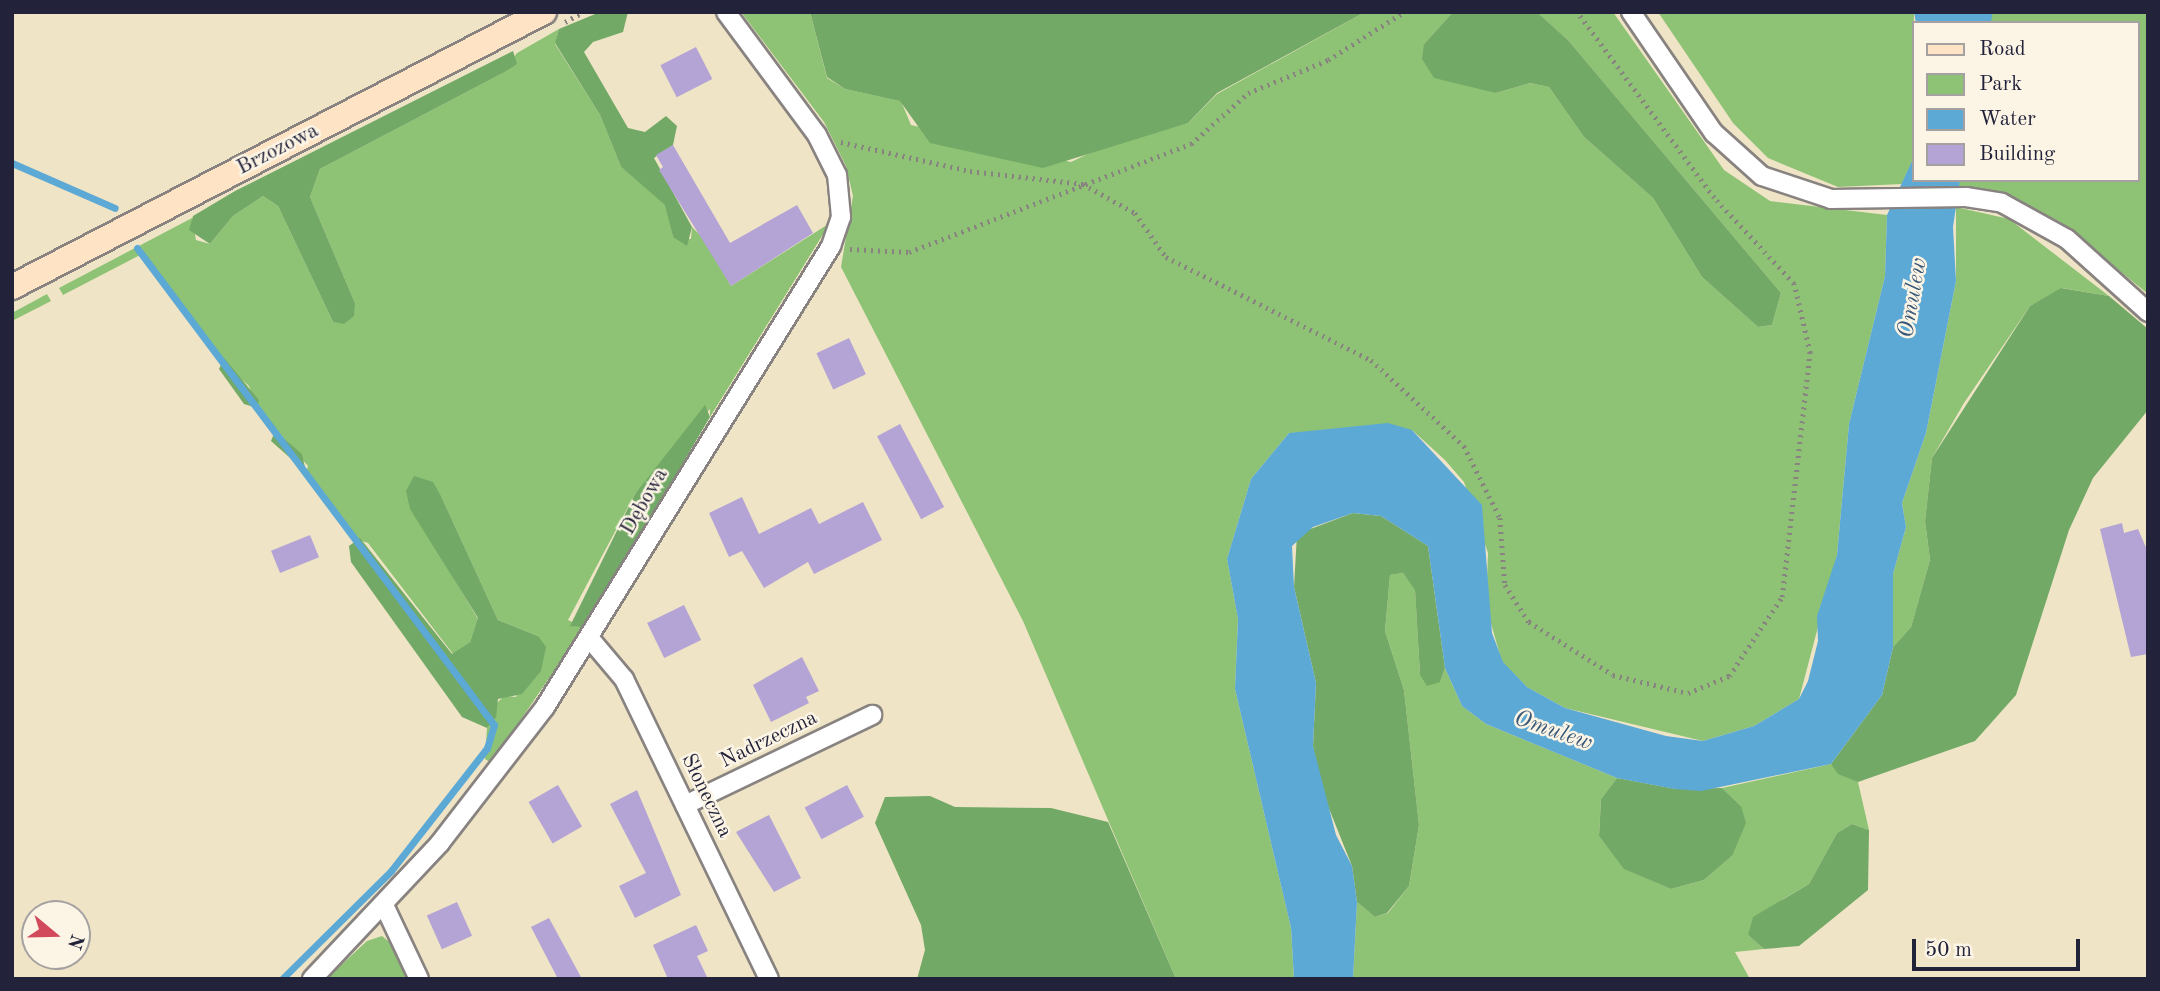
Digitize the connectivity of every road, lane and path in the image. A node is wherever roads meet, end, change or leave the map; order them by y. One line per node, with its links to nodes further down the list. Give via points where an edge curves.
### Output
1 (544, 12): 9 (main road, Brzozowa)
2 (726, 12): 6 (street, Dębowa)
3 (1404, 12): 7 (path, via 1328,60 1248,93 1191,144)
4 (1577, 12): 7 (path, via 1714,198 1794,284 1810,353 1782,597 1729,676 1688,693 1613,675 1530,622 1505,585 1500,518 1464,446 1371,360 1166,257 1135,213)
5 (1631, 12): 10 (street, via 1714,133 1762,176 1831,199 1966,197 2002,203 2067,239)
6 (817, 135): 7 (path, via 970,171); 8 (street, Dębowa, via 841,191 841,218)
7 (1083, 184): 8 (path, via 909,252)
8 (831, 246): 11 (street, Dębowa, via 730,402)
9 (12, 287)
10 (2148, 312)
11 (591, 640): 13 (street, Słoneczna, via 624,679); 14 (street, Dębowa, via 489,783)
12 (872, 715): 13 (street, Nadrzeczna)
13 (685, 805): 17 (street, Słoneczna)
14 (384, 905): 15 (street, Dębowa); 16 (street)
15 (312, 979)
16 (419, 979)
17 (769, 979)

